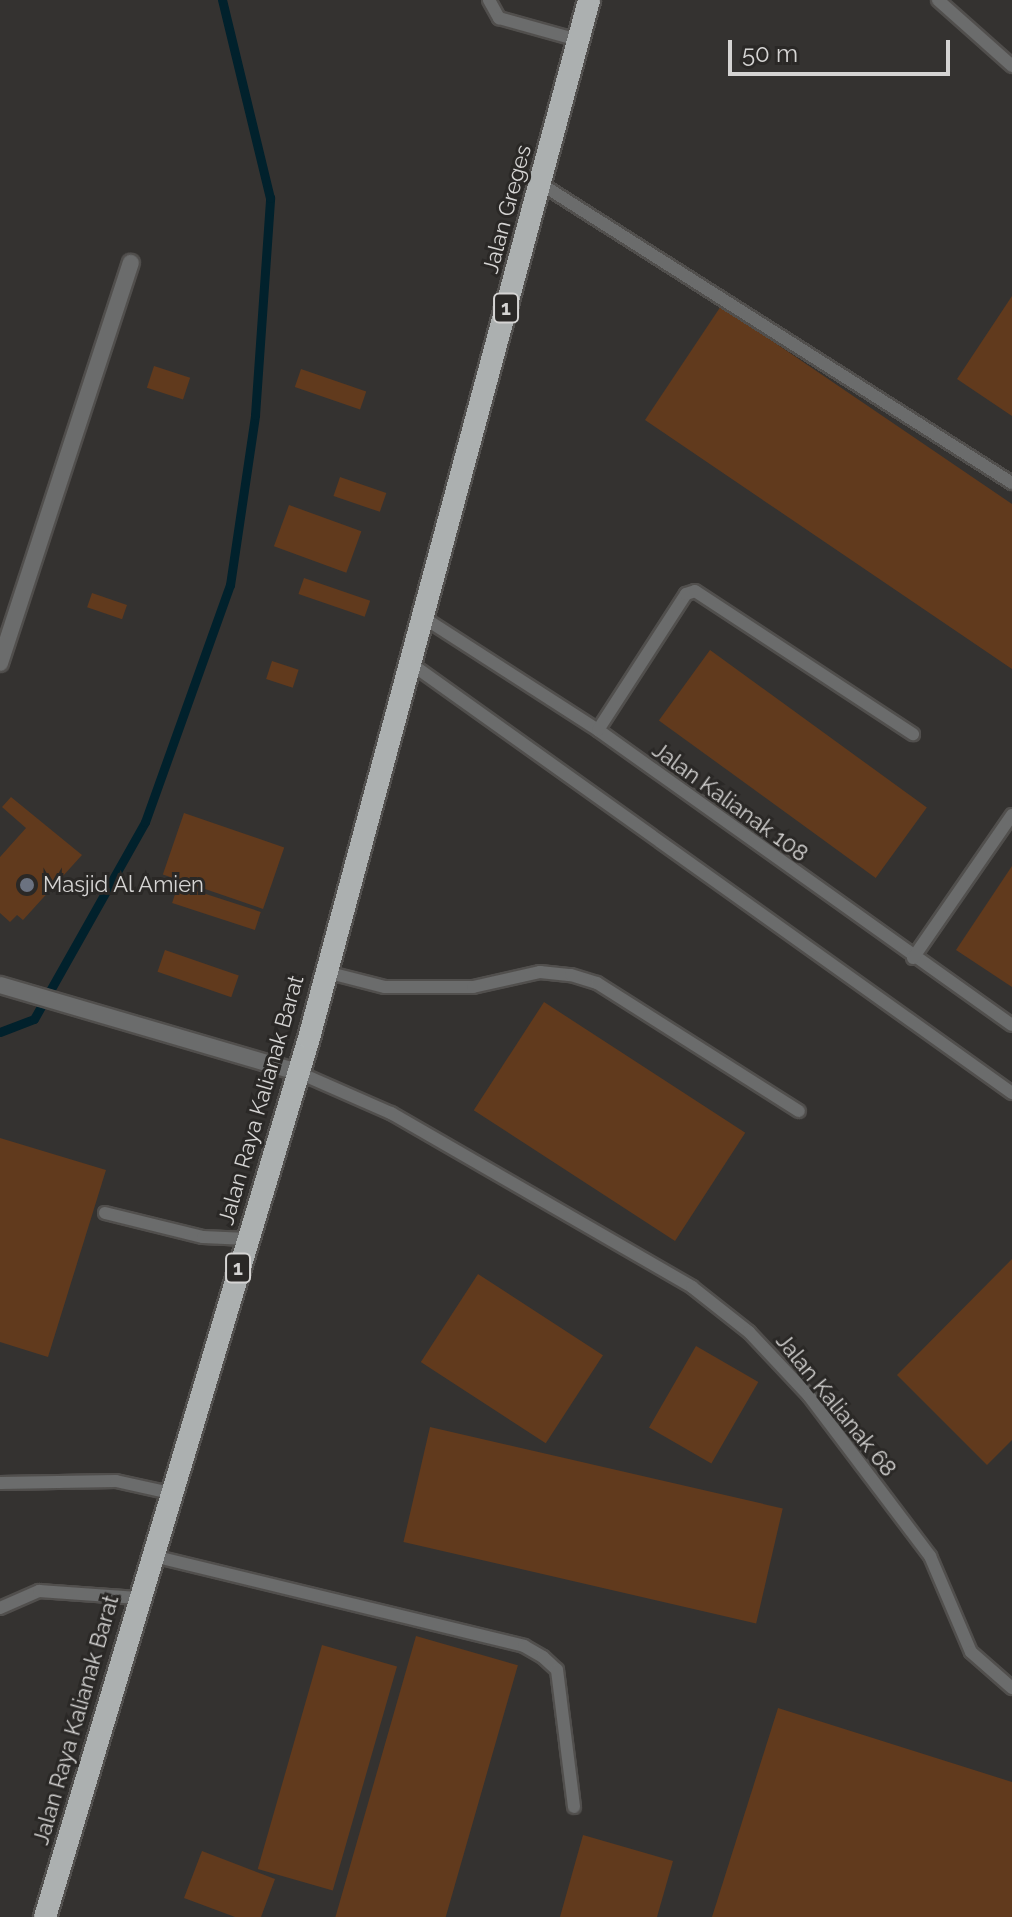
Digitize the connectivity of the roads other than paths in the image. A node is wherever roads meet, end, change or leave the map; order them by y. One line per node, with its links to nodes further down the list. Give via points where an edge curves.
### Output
1 (489, 0): 4 (lane, via 499,18)
2 (589, 0): 4 (highway, Jalan Greges / 1)
3 (938, 0): 5 (lane)
4 (578, 40): 6 (highway, Jalan Greges / 1)
5 (1012, 66)
6 (541, 184): 8 (lane); 9 (highway, Jalan Greges / 1)
7 (131, 263): 10 (street)
8 (1012, 483)
9 (421, 616): 11 (highway, Jalan Raya Kalianak Barat / 1); 12 (lane, Jalan Kalianak 108)
10 (0, 663)
11 (410, 663): 17 (highway, Jalan Raya Kalianak Barat / 1); 21 (lane)
12 (598, 730): 13 (lane, via 686,594 695,591); 16 (lane, Jalan Kalianak 108)
13 (913, 734)
14 (1012, 815): 15 (lane)
15 (1008, 830): 16 (lane)
16 (913, 958): 19 (lane, Jalan Kalianak 108)
17 (326, 972): 20 (highway, Jalan Raya Kalianak Barat / 1); 22 (lane, via 385,987 473,987 540,972 571,975 597,983)
18 (0, 985): 20 (street)
19 (1012, 1025)
20 (297, 1072): 24 (highway, Jalan Raya Kalianak Barat / 1); 30 (lane, Jalan Kalianak 68, via 391,1113 692,1287 749,1332 809,1396 930,1556 971,1652)
21 (1012, 1093)
22 (799, 1111)
23 (105, 1213): 24 (lane, via 203,1237)
24 (247, 1239): 26 (highway, Jalan Raya Kalianak Barat / 1)
25 (0, 1483): 26 (lane, via 116,1481)
26 (170, 1493): 27 (highway, Jalan Raya Kalianak Barat / 1)
27 (153, 1556): 28 (highway, Jalan Raya Kalianak Barat / 1); 31 (lane, via 524,1646 543,1657 557,1670)
28 (138, 1598): 29 (lane, via 39,1591); 32 (highway, Jalan Raya Kalianak Barat / 1)
29 (0, 1608)
30 (1012, 1688)
31 (574, 1807)
32 (45, 1917)

